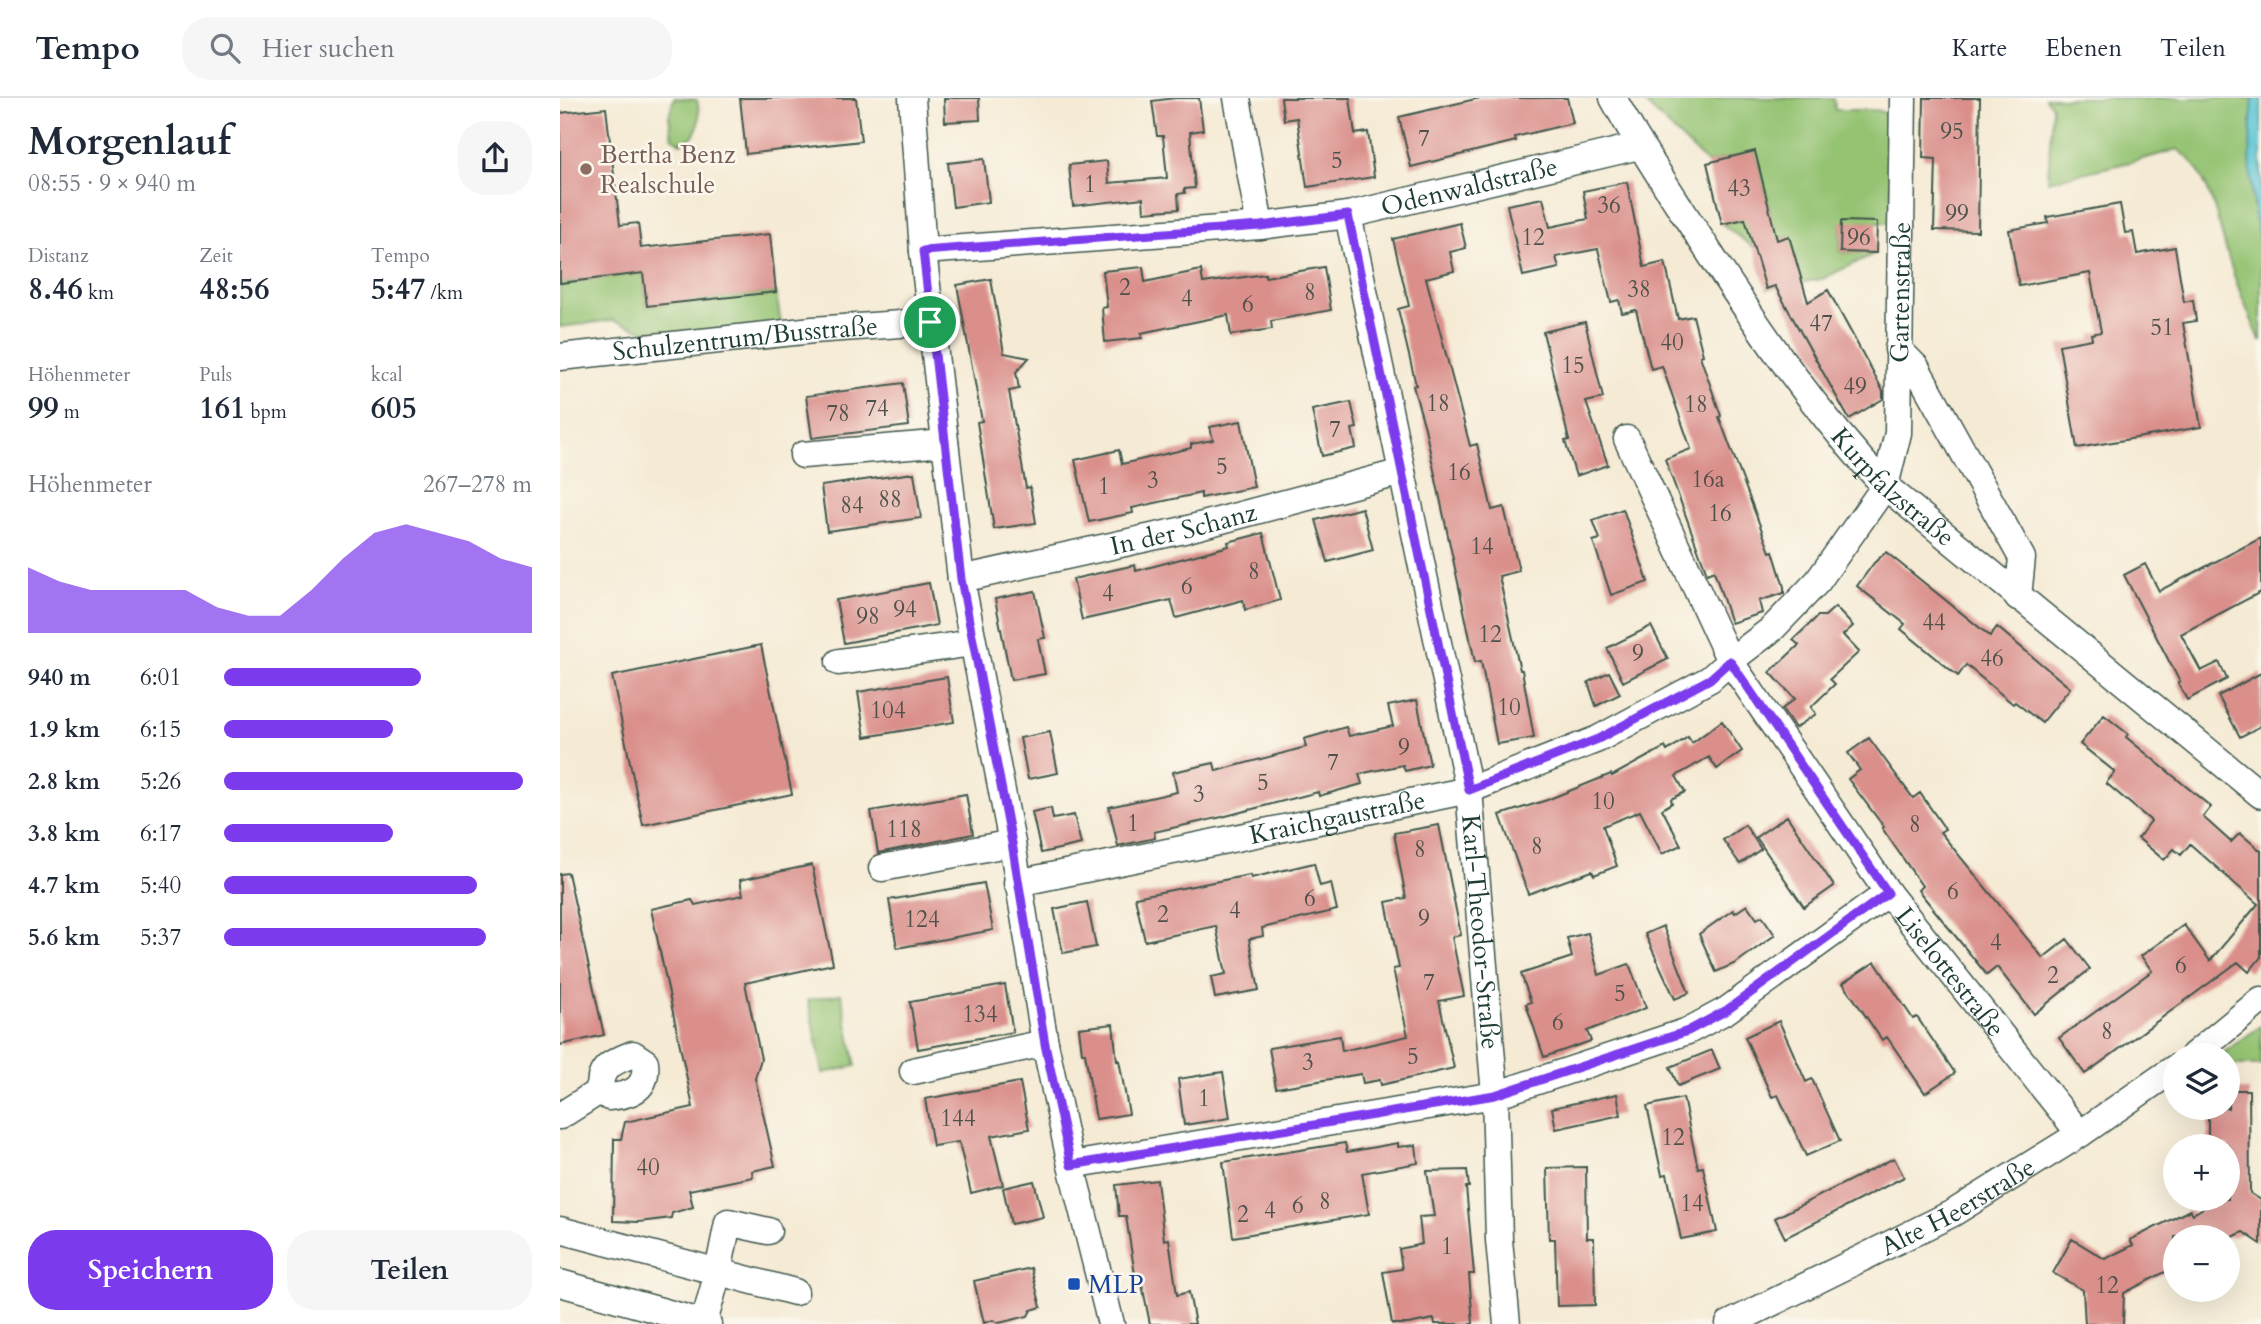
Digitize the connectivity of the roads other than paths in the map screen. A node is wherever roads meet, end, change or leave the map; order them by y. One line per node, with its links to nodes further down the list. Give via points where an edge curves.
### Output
1 (912, 98): 8 (street)
2 (1237, 98): 7 (street)
3 (1613, 98): 5 (street, Kurpfalzstraße)
4 (1903, 98): 10 (street, Gartenstraße)
5 (1639, 146): 6 (street, Odenwaldstraße); 16 (street, Kurpfalzstraße, via 1761,332 1853,452)
6 (1348, 215): 7 (street, Odenwaldstraße); 15 (street, Karl-Theodor-Straße)
7 (1260, 226): 8 (street, Odenwaldstraße)
8 (923, 251): 9 (street)
9 (930, 322): 11 (street, Schulzentrum/Busstraße); 13 (street)
10 (1898, 349): 16 (street, Gartenstraße, via 1898,433); 18 (street, via 1916,367 2022,558)
11 (560, 357)
12 (1627, 439): 20 (street, Liselottestraße)
13 (945, 443): 14 (street); 17 (street)
14 (803, 455)
15 (1402, 472): 17 (street, In der Schanz, via 1184,530); 22 (street, Karl-Theodor-Straße)
16 (1885, 486): 18 (street, Kurpfalzstraße); 20 (street, Kraichgaustraße, via 1818,581 1772,629)
17 (961, 579): 19 (street)
18 (2018, 597): 23 (street, Kurpfalzstraße)
19 (973, 643): 21 (street); 24 (street)
20 (1730, 661): 22 (street, Kraichgaustraße, via 1710,679 1598,739); 27 (street, Liselottestraße)
21 (839, 662)
22 (1469, 790): 26 (street, Kraichgaustraße); 34 (street, Karl-Theodor-Straße)
23 (2261, 795)
24 (1012, 843): 25 (street); 26 (street)
25 (882, 868)
26 (1017, 883): 30 (street)
27 (1888, 893): 34 (street, via 1727,1010 1688,1031); 36 (street, Liselottestraße)
28 (2261, 1000): 29 (street)
29 (2209, 1043)
30 (1045, 1044): 31 (street); 37 (street)
31 (913, 1071)
32 (2163, 1076): 36 (street, Alte Heerstraße)
33 (601, 1090): 35 (street)
34 (1495, 1095): 37 (street); 45 (street, Karl-Theodor-Straße, via 1499,1240)
35 (560, 1116)
36 (2080, 1134): 46 (street, Alte Heerstraße, via 1953,1213)
37 (1071, 1165): 44 (street)
38 (560, 1230): 40 (street)
39 (768, 1231): 40 (street, via 728,1222)
40 (718, 1272): 42 (street); 43 (street)
41 (560, 1283): 43 (street)
42 (795, 1292)
43 (706, 1323)
44 (1111, 1324)
45 (1507, 1324)
46 (1729, 1324)

